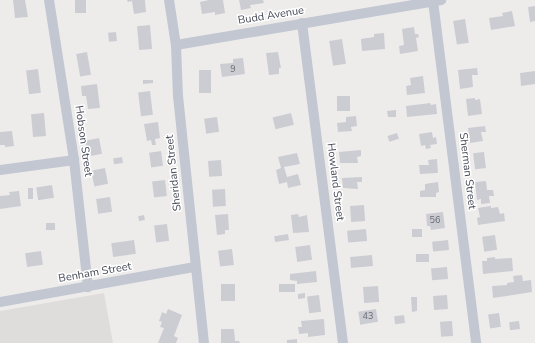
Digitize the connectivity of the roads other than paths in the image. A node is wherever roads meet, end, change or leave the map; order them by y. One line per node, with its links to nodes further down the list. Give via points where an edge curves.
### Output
1 (49, 0): 6 (street, Hobson Street)
2 (169, 0): 5 (street, Sheridan Street)
3 (437, 1): 4 (street, Budd Avenue); 13 (street, Sherman Street)
4 (302, 23): 5 (street, Budd Avenue); 12 (street, Howland Street)
5 (176, 44): 8 (street, Sheridan Street, via 178,96)
6 (74, 160): 7 (street); 9 (street, Hobson Street)
7 (0, 170)
8 (195, 267): 9 (street, Benham Street); 11 (street, Sheridan Street)
9 (88, 287): 10 (street, Benham Street)
10 (0, 302)
11 (204, 343)
12 (343, 343)
13 (476, 343)

